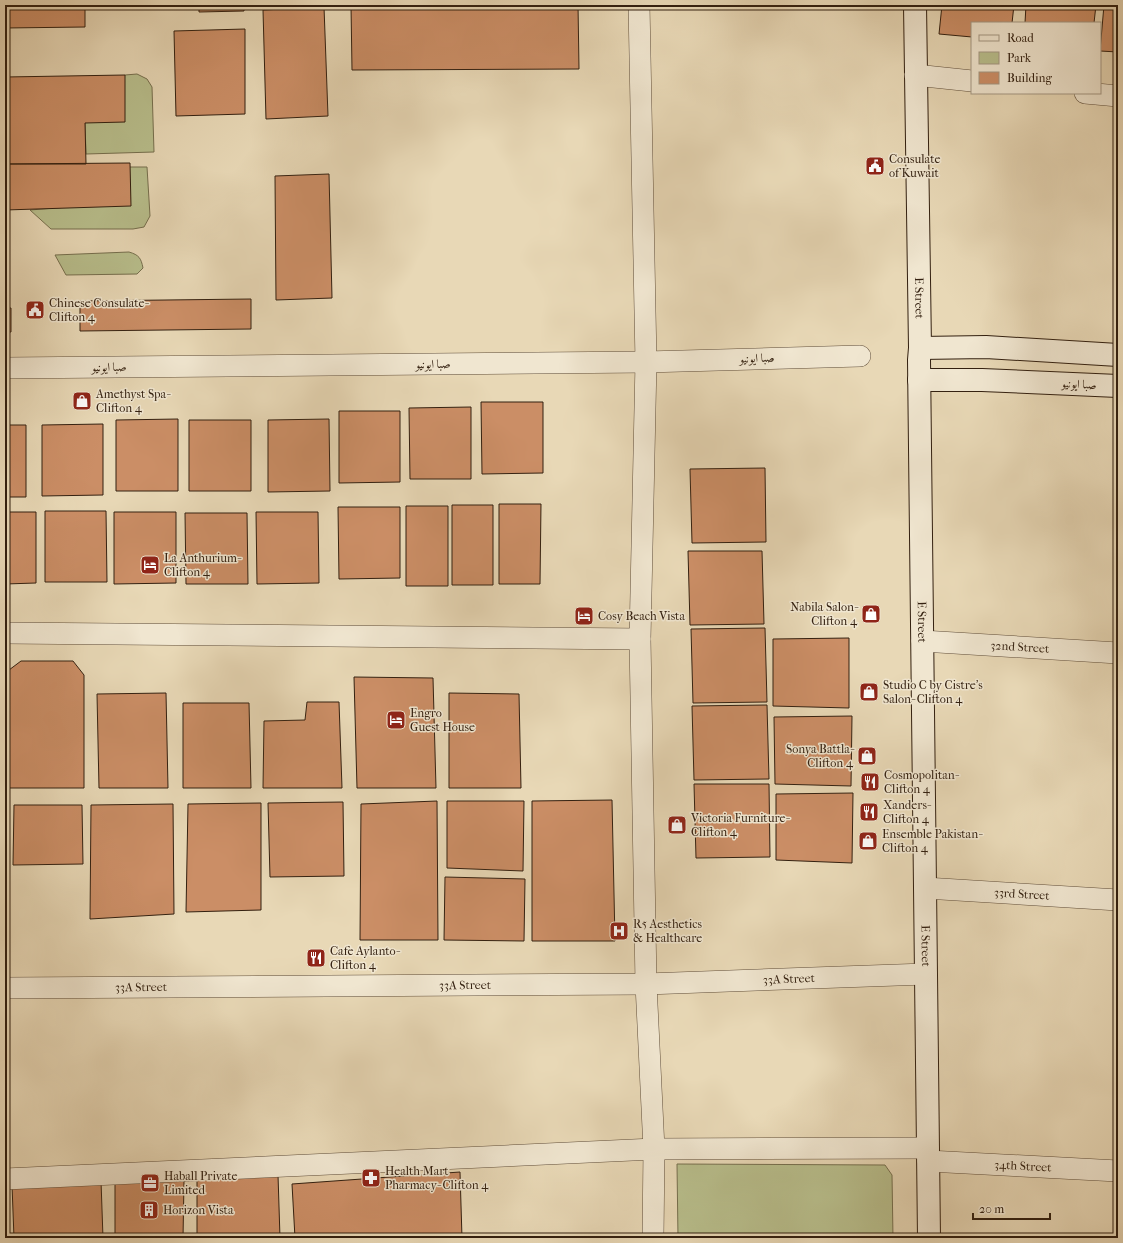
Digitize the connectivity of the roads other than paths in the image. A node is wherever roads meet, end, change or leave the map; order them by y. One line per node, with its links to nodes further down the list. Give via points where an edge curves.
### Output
1 (639, 5): 10 (street)
2 (915, 5): 3 (main road, E Street)
3 (916, 75): 4 (street); 7 (main road, E Street)
4 (971, 81)
5 (1096, 94): 6 (street)
6 (1118, 96)
7 (920, 348): 8 (main road, via 986,347); 12 (main road, E Street)
8 (1118, 355)
9 (860, 356): 10 (street, صبا ایونیو)
10 (646, 362): 11 (street, صبا ایونیو); 15 (street)
11 (5, 368)
12 (919, 380): 13 (main road, صبا ایونیو); 16 (main road, E Street)
13 (1118, 386)
14 (5, 633): 15 (street)
15 (640, 639): 21 (street)
16 (922, 641): 17 (street, 32nd Street); 18 (main road, E Street)
17 (1118, 653)
18 (925, 888): 19 (street, 33rd Street); 20 (main road, E Street)
19 (1118, 900)
20 (926, 974): 21 (street, 33A Street); 24 (main road, E Street)
21 (646, 984): 22 (street, 33A Street); 23 (street)
22 (5, 988)
23 (654, 1149): 24 (street, 34th Street); 26 (street, 34th Street); 27 (street)
24 (928, 1154): 25 (street, 34th Street); 28 (main road, E Street)
25 (1118, 1171)
26 (5, 1179)
27 (653, 1238)
28 (929, 1238)

